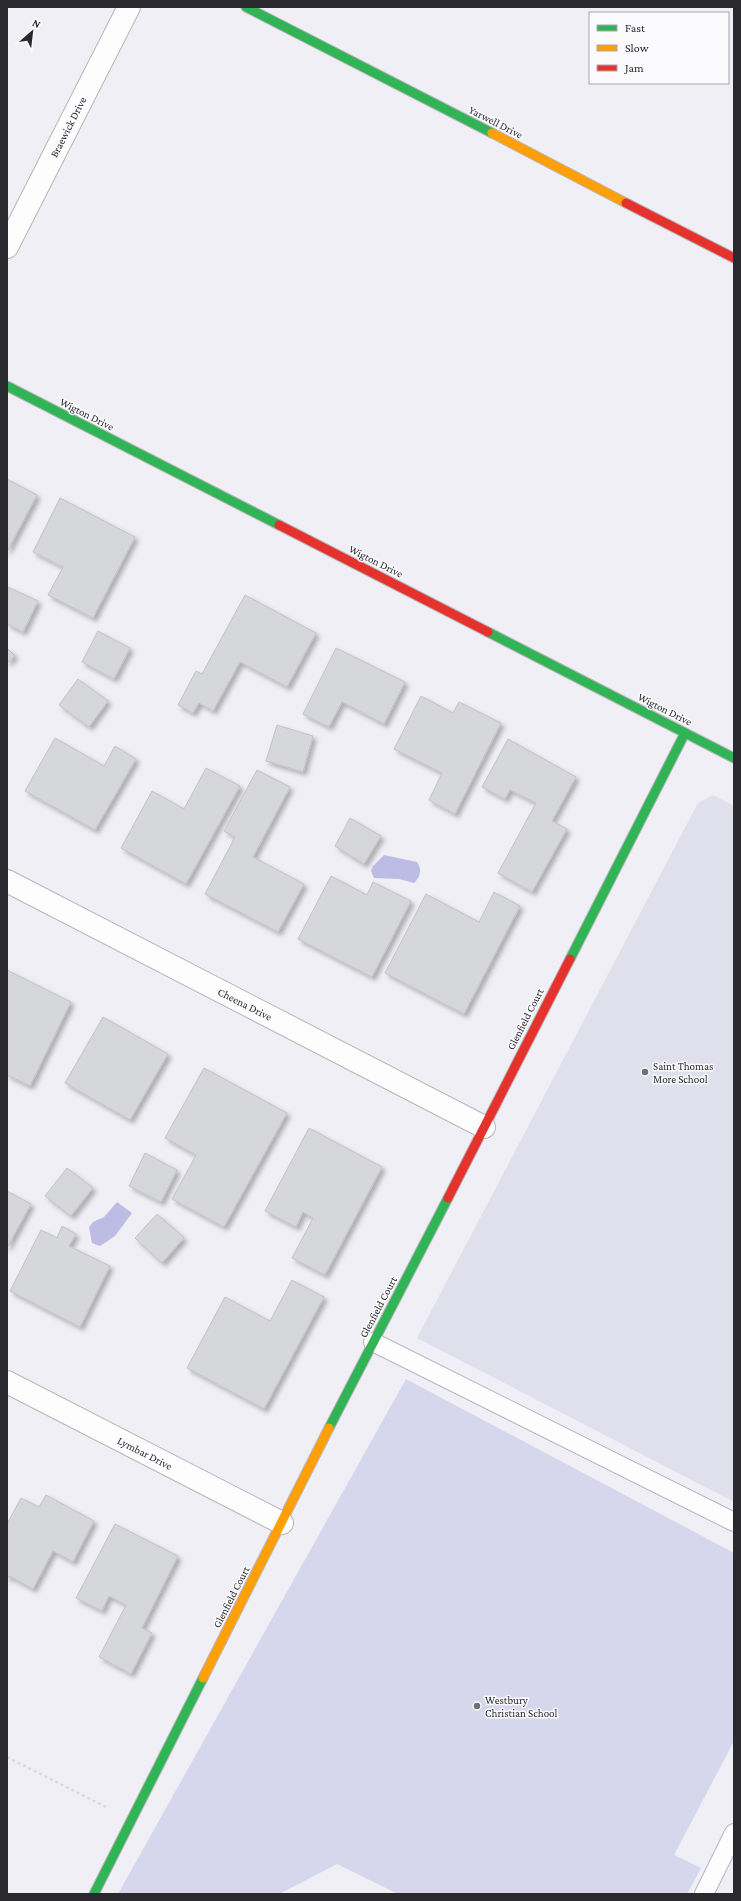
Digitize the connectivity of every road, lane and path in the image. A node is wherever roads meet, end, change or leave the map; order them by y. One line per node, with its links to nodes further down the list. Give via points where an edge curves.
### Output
1 (129, 7): 3 (street, Braewick Drive)
2 (246, 7): 4 (street, Yarwell Drive)
3 (7, 248)
4 (734, 258)
5 (7, 386): 6 (street, Wigton Drive)
6 (685, 733): 7 (street, Wigton Drive); 9 (street, Glenfield Court)
7 (734, 758)
8 (7, 881): 9 (street, Cheena Drive)
9 (484, 1127): 10 (street, Glenfield Court)
10 (373, 1342): 12 (lane); 13 (street, Glenfield Court)
11 (7, 1382): 13 (street, Lymbar Drive)
12 (734, 1522)
13 (282, 1523): 15 (street, Glenfield Court)
14 (7, 1757): 15 (path)
15 (132, 1819): 17 (street, Glenfield Court)
16 (734, 1833): 18 (lane)
17 (94, 1894)
18 (704, 1894)

